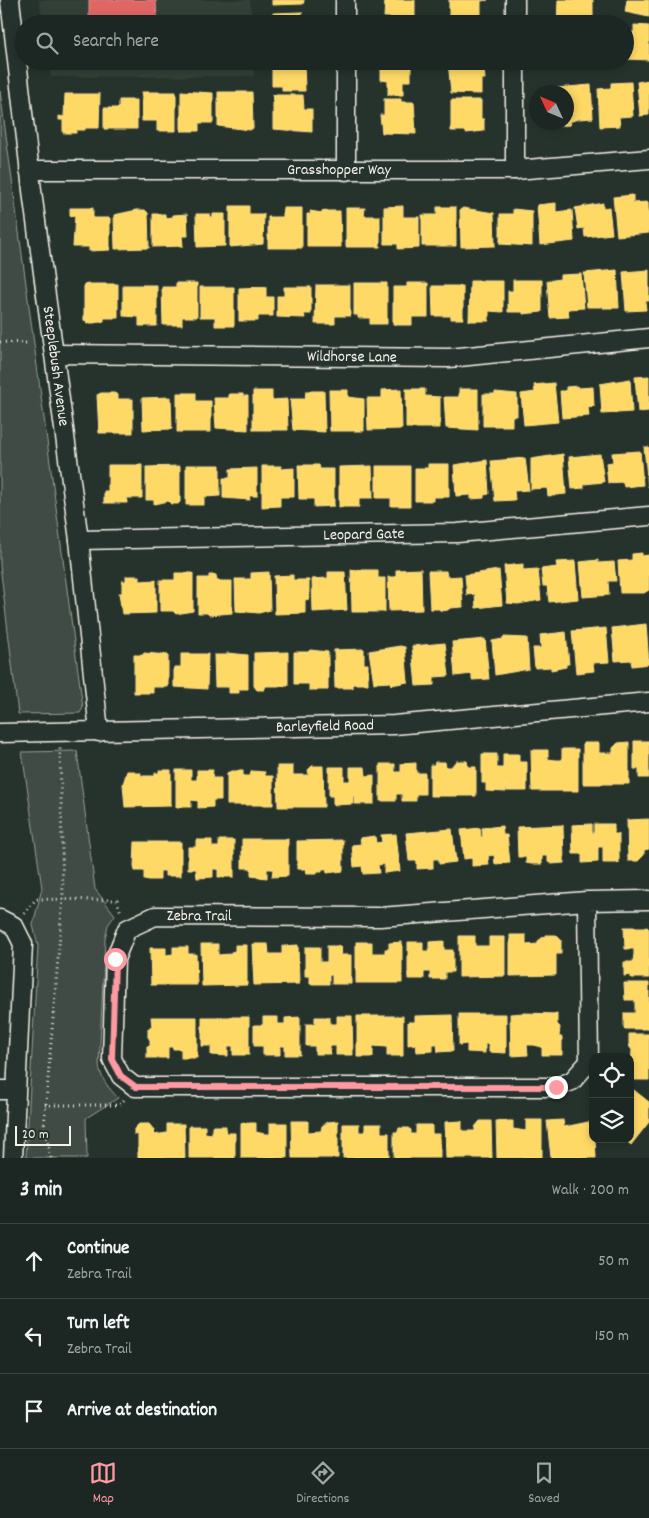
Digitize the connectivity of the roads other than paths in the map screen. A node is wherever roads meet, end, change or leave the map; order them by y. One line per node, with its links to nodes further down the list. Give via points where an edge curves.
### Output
1 (10, 0): 6 (street, Steeplebush Avenue)
2 (345, 0): 4 (street)
3 (515, 0): 5 (street)
4 (345, 15)
5 (515, 15)
6 (15, 45)
7 (18, 70): 11 (street, Steeplebush Avenue)
8 (346, 70): 13 (street)
9 (515, 70): 12 (street)
10 (649, 159): 12 (street, Grasshopper Way)
11 (29, 170): 13 (street, Grasshopper Way); 15 (street, Steeplebush Avenue)
12 (515, 170): 13 (street, Grasshopper Way)
13 (346, 171)
14 (649, 338): 15 (street, Wildhorse Lane, via 450,358)
15 (54, 354): 17 (street, Steeplebush Avenue)
16 (649, 516): 17 (street, Leopard Gate, via 457,533)
17 (79, 540): 19 (street, Steeplebush Avenue)
18 (649, 702): 19 (street, Barleyfield Road, via 394,725)
19 (99, 732): 20 (street, Barleyfield Road)
20 (0, 733)
21 (649, 900): 22 (street, Zebra Trail)
22 (587, 901): 22 (street, Zebra Trail, via 589,1062 572,1080 556,1087 136,1087 121,1076 112,1059 115,959 127,929 155,916 380,917)
23 (7, 922): 24 (street, via 23,944)
24 (8, 1090): 25 (street)
25 (13, 1158)

